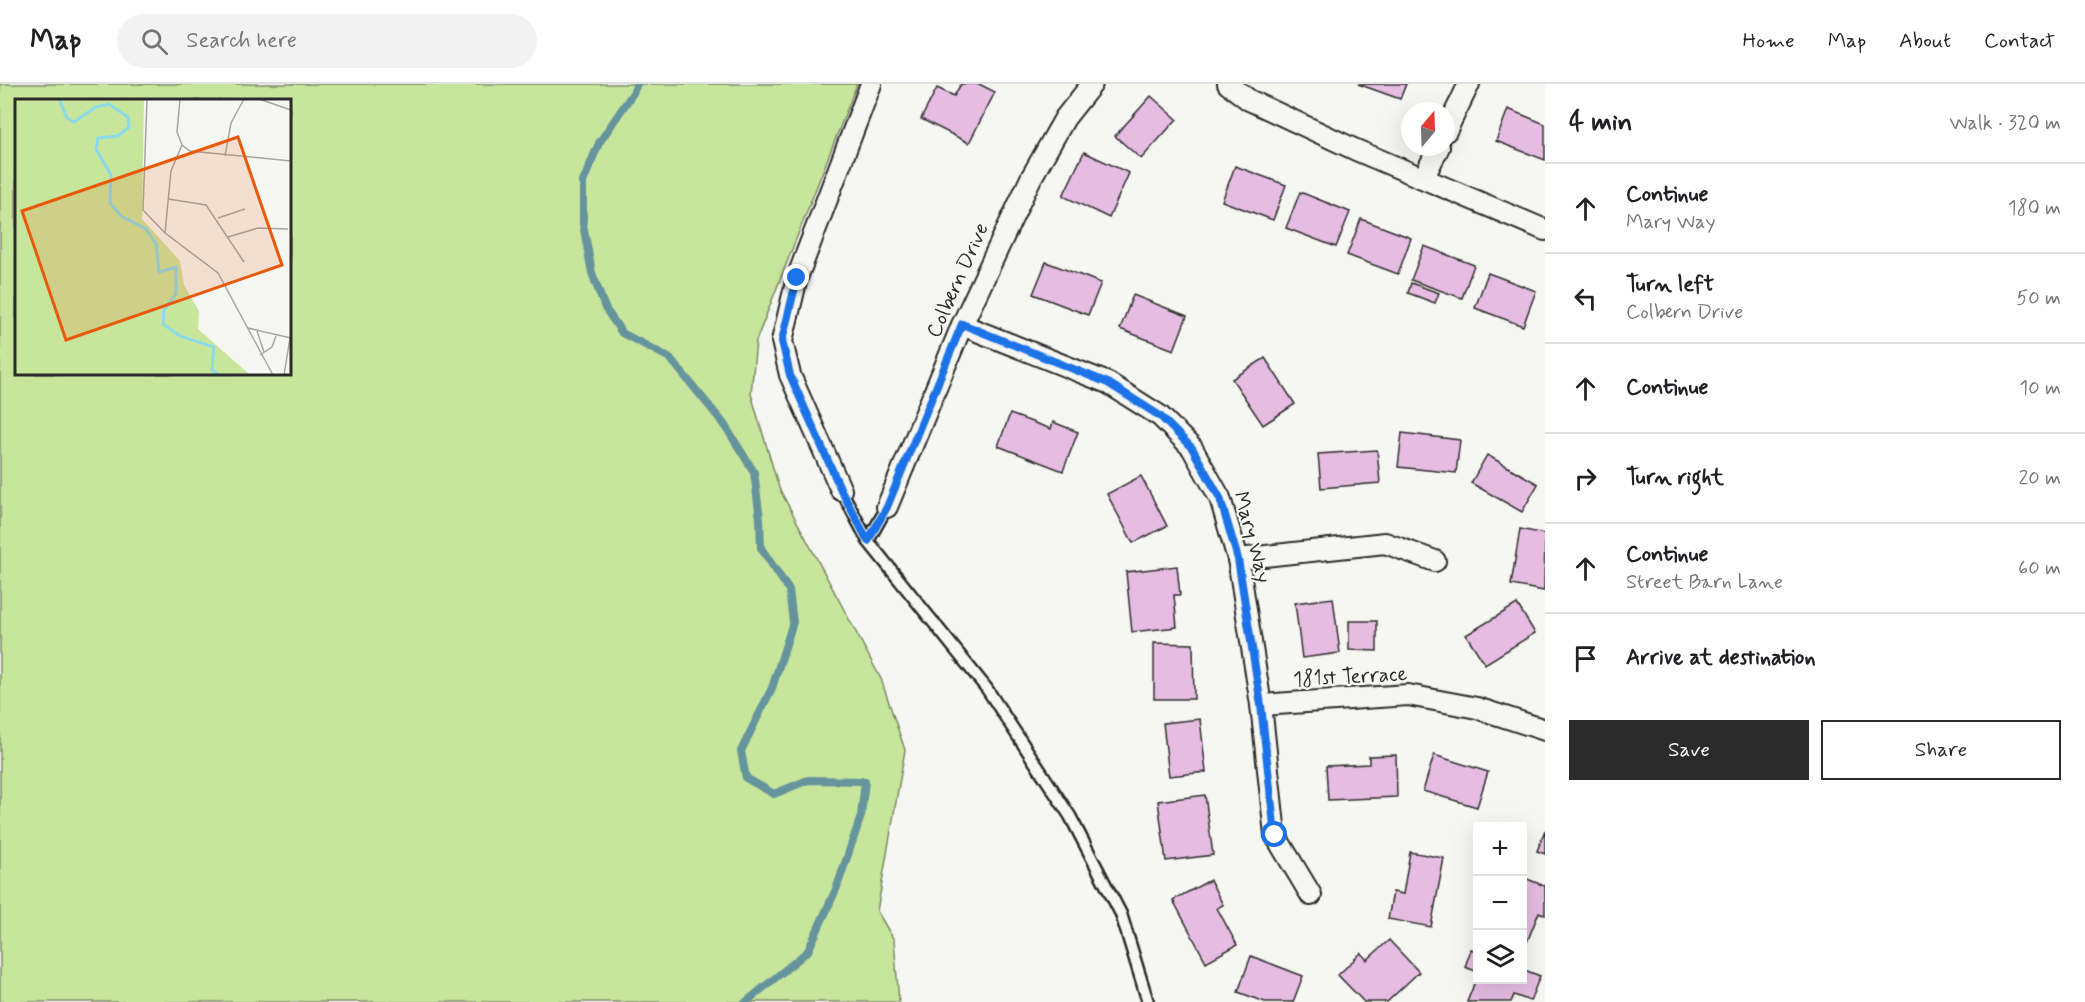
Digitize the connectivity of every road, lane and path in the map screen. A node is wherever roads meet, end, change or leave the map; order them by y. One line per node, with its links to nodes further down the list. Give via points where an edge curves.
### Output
1 (871, 84): 10 (street, via 797,278 782,341 790,375)
2 (1092, 84): 9 (street, Colbern Drive, via 1043,155)
3 (1228, 84): 7 (street, via 1249,100)
4 (1469, 84): 5 (street)
5 (1455, 113)
6 (1434, 156): 7 (street)
7 (1424, 177): 8 (street)
8 (1545, 230)
9 (962, 324): 11 (street, Colbern Drive); 13 (street, Mary Way, via 1108,383 1160,416 1192,448 1220,498)
10 (841, 490): 12 (lane)
11 (887, 507): 12 (lane)
12 (868, 541): 18 (lane, via 987,689 1070,816 1121,914)
13 (1238, 559): 14 (street, via 1385,543); 15 (street, Mary Way)
14 (1434, 561)
15 (1261, 705): 16 (street, 181st Terrace, via 1408,695 1477,708); 17 (street, Mary Way, via 1275,835)
16 (1545, 730)
17 (1311, 895)
18 (1148, 1002)

